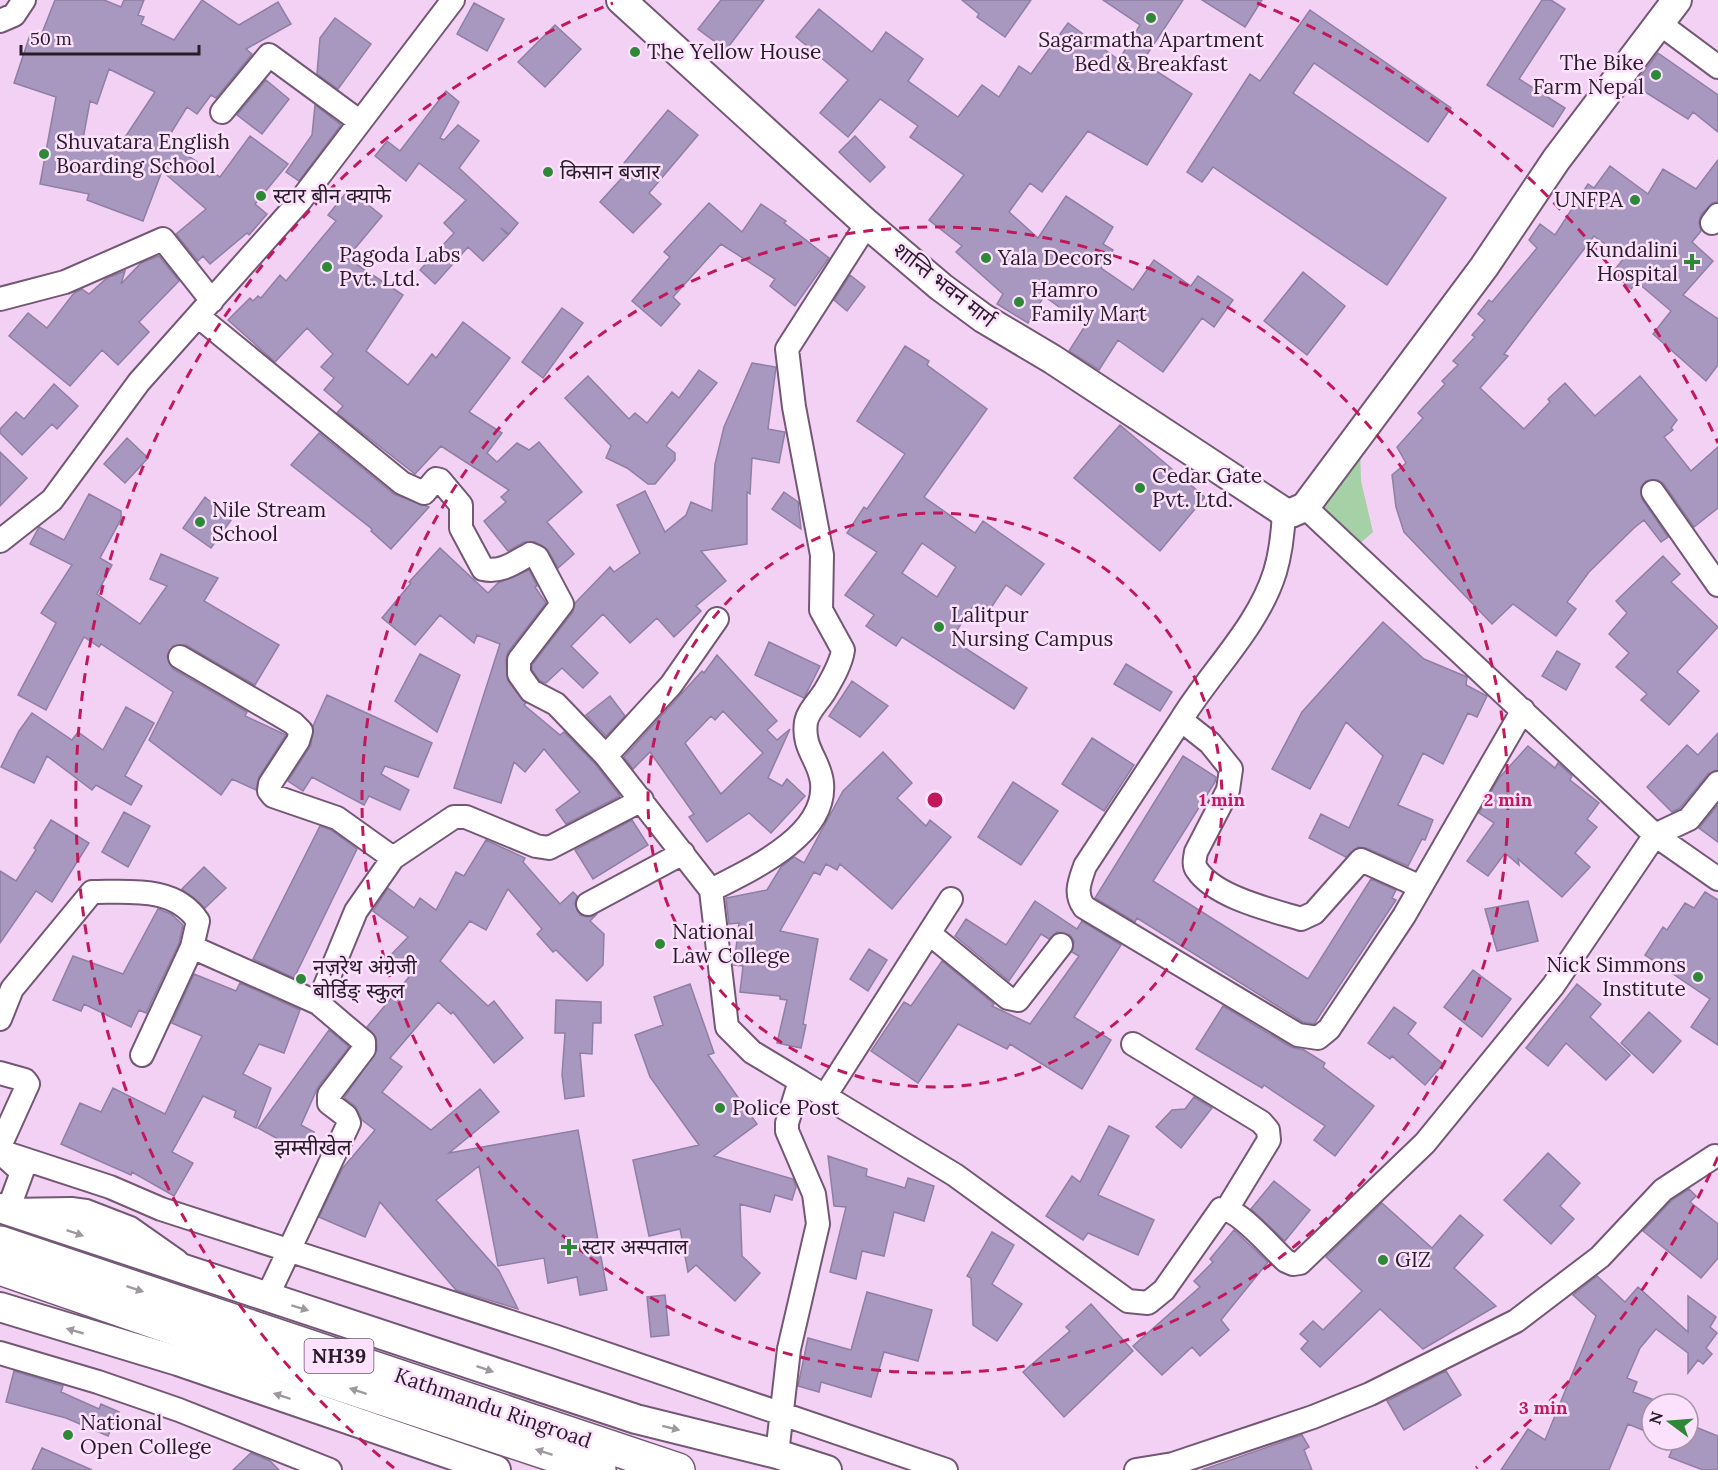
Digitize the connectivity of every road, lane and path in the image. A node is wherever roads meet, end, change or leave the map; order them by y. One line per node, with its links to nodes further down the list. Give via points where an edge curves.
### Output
1 (24, 0): 5 (street, via 14,15)
2 (453, 0): 9 (street)
3 (621, 0): 10 (main road, शान्ति भवन मार्ग)
4 (1677, 0): 6 (main road)
5 (0, 21)
6 (1659, 23): 7 (street); 14 (main road, via 1556,160 1484,267)
7 (1718, 67)
8 (222, 112): 9 (street, via 269,55)
9 (359, 121): 12 (street, via 300,201)
10 (867, 224): 14 (main road, शान्ति भवन मार्ग, via 983,318); 29 (street, via 788,349 794,407 822,555 821,610 843,650 825,691 807,718 805,734 822,780 822,803 810,822 774,857)
11 (0, 299): 12 (street, via 65,282 163,239)
12 (205, 308): 15 (street, via 139,382 52,500); 21 (street, via 402,483 424,493 436,479 440,480 461,505 461,528 483,569 504,568 530,554 537,557 562,604 519,660 519,674 531,691 556,704)
13 (1653, 492): 16 (street)
14 (1295, 510): 19 (street, via 1473,662); 20 (street, via 1274,574 1259,605)
15 (0, 541)
16 (1718, 585)
17 (717, 619): 21 (street, via 671,685)
18 (180, 657): 26 (street, via 301,731 270,783 273,796 337,818)
19 (1523, 710): 24 (street); 28 (street)
20 (1181, 720): 28 (street, via 1210,743 1231,770 1228,790 1194,863 1219,890 1301,919 1314,914 1361,860); 28 (street, via 1085,866 1077,889 1084,907 1298,1035 1318,1038 1329,1029)
21 (606, 756): 23 (street)
22 (1718, 783): 24 (street, via 1689,819)
23 (642, 800): 25 (street); 26 (street, via 543,848 466,817 454,817)
24 (1655, 835): 27 (street); 46 (street, via 1553,986 1425,1143 1300,1263 1286,1261)
25 (683, 853): 29 (street); 31 (street)
26 (393, 858): 35 (street, via 356,911)
27 (1718, 879)
28 (1421, 887)
29 (711, 890): 40 (street, via 727,1028 752,1052)
30 (951, 899): 32 (street)
31 (588, 904)
32 (930, 934): 33 (street, via 1008,998 1018,1000); 41 (street)
33 (1061, 945)
34 (192, 947): 35 (street); 36 (street, via 198,921 189,907 168,896 143,892 92,892 12,988); 38 (street)
35 (318, 1003): 48 (street, via 365,1045 329,1095 329,1103 349,1123)
36 (0, 1019)
37 (1133, 1044): 46 (street, via 1268,1130 1269,1140)
38 (142, 1055)
39 (0, 1073): 42 (street, via 28,1084)
40 (800, 1081): 41 (street); 55 (street, via 787,1131 814,1194 818,1224 789,1349)
41 (825, 1096): 46 (street, via 955,1175 1128,1301 1148,1303 1164,1290 1216,1214)
42 (0, 1146)
43 (0, 1152): 45 (street, via 22,1172); 48 (street, via 110,1187 161,1209)
44 (1714, 1156): 64 (street, via 1664,1190 1600,1257 1516,1321 1380,1389 1313,1417 1173,1464)
45 (4, 1209): 50 (main road)
46 (1227, 1209)
47 (0, 1243): 54 (highway, Kathmandu Ringroad / NH39, one-way to 54)
48 (288, 1248): 50 (street); 55 (street)
49 (0, 1269): 56 (highway, Kathmandu Ringroad / NH39, one-way to 49)
50 (267, 1297): 52 (main road, one-way to 52)
51 (0, 1307): 56 (main road, one-way to 51)
52 (394, 1336): 54 (main road); 57 (main road, one-way to 57, via 636,1419)
53 (0, 1353): 58 (street, via 179,1410)
54 (380, 1369): 61 (highway, Kathmandu Ringroad / NH39)
55 (781, 1414): 57 (street); 63 (street)
56 (440, 1434): 59 (main road); 60 (highway, Kathmandu Ringroad / NH39, one-way to 56)
57 (777, 1454): 62 (main road)
58 (330, 1470)
59 (496, 1470)
60 (599, 1470)
61 (678, 1470)
62 (827, 1470)
63 (946, 1470)
64 (1136, 1470)

